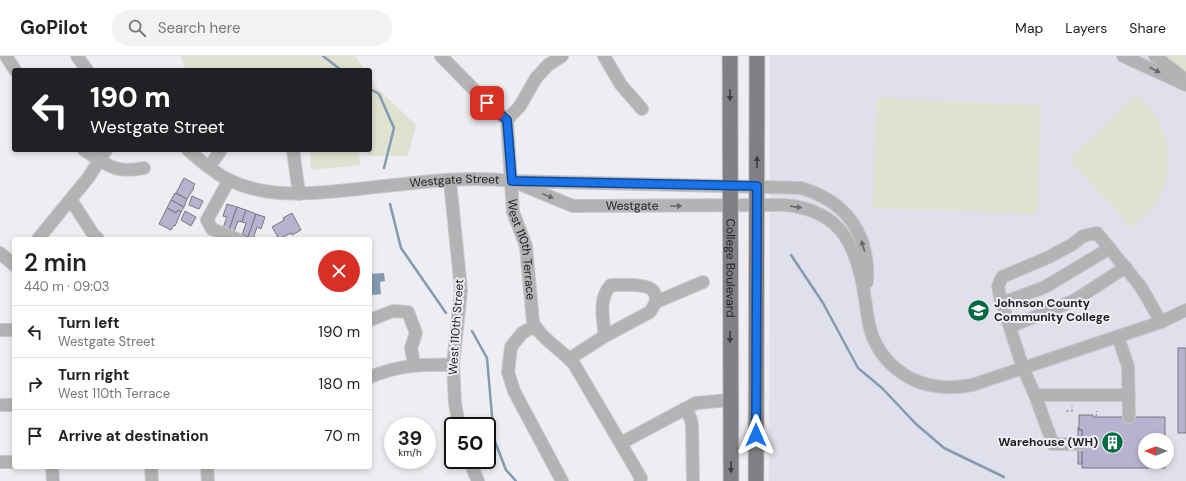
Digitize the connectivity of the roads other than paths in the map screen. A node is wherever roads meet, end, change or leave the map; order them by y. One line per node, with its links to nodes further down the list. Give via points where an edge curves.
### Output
1 (6, 56): 10 (street)
2 (77, 56): 11 (street)
3 (441, 56): 15 (street)
4 (562, 56): 15 (street, via 548,65 536,78 520,106)
5 (604, 56): 14 (street, via 621,85)
6 (730, 56): 26 (main road, College Boulevard, one-way to 26)
7 (757, 56): 27 (main road, one-way to 7)
8 (1123, 56): 13 (street, one-way to 13)
9 (1155, 56): 12 (street)
10 (14, 68)
11 (86, 68)
12 (1186, 80)
13 (1186, 85)
14 (642, 109)
15 (507, 120): 25 (street, West 110th Terrace)
16 (92, 152): 20 (street)
17 (190, 152): 21 (street, Westgate Street)
18 (220, 152): 21 (street)
19 (293, 152): 28 (street)
20 (103, 155): 22 (street, via 119,170); 29 (street)
21 (209, 167): 23 (street, Westgate Street)
22 (144, 168)
23 (230, 180): 28 (street, Westgate Street, via 258,190 278,194); 34 (street, via 207,220 212,229)
24 (450, 181): 25 (street, Westgate Street, via 477,178); 28 (street, Westgate Street); 54 (street, West 110th Street, via 461,290)
25 (512, 181): 26 (street, Westgate Street); 30 (street, Westgate, one-way to 30, via 573,206); 46 (street, West 110th Terrace, via 513,212 526,246 530,310)
26 (730, 185): 27 (street, Westgate Street); 30 (main road, College Boulevard)
27 (757, 186): 31 (main road); 40 (street, Westgate Street, one-way to 27, via 867,269 864,247 848,216 827,198 814,192 788,186)
28 (299, 194)
29 (71, 200): 32 (street); 33 (street)
30 (730, 206): 31 (street, Westgate); 59 (main road, College Boulevard, one-way to 59)
31 (757, 206): 40 (street, Westgate, one-way to 40, via 798,206 832,221 843,231 854,249); 81 (main road)
32 (40, 237)
33 (96, 237)
34 (232, 237)
35 (1110, 248): 38 (street); 42 (street, via 1045,287); 42 (street, via 1097,233 1083,236 1049,257 1002,277 998,286)
36 (0, 253): 37 (street)
37 (12, 262)
38 (1126, 267): 45 (street); 47 (street, via 1075,300)
39 (703, 282): 41 (street)
40 (865, 299): 55 (street, via 872,334 878,348 888,362 902,374 916,381 944,388 958,387 972,385)
41 (656, 302): 50 (street, via 650,312); 50 (street, via 654,292 649,287 611,285 603,296)
42 (1002, 303): 47 (street)
43 (1186, 310): 45 (street)
44 (372, 319): 53 (street, via 393,311 408,312 416,333 411,348)
45 (1161, 322): 51 (street)
46 (535, 326): 52 (street, West 110th Terrace, via 538,332); 77 (street, via 522,333 511,347 508,372 514,391)
47 (1010, 327): 55 (street)
48 (0, 330): 49 (street)
49 (12, 330)
50 (605, 336): 52 (street)
51 (1118, 337): 55 (street); 58 (street, via 1128,366)
52 (569, 359): 65 (street, West 110th Terrace, via 589,387)
53 (414, 364): 54 (street); 56 (street)
54 (453, 364): 63 (street, West 110th Street)
55 (1023, 368): 57 (street)
56 (372, 376)
57 (1035, 395): 58 (street); 66 (street, via 1053,444)
58 (1129, 395): 64 (street)
59 (730, 400): 62 (street, via 696,403); 80 (main road, College Boulevard, one-way to 80)
60 (0, 405): 61 (street)
61 (12, 405)
62 (684, 409): 65 (street); 79 (street, via 690,416 692,425)
63 (457, 417)
64 (1129, 418)
65 (621, 443): 78 (street, West 110th Terrace, via 641,478)
66 (1082, 444)
67 (0, 462): 68 (street)
68 (12, 462)
69 (52, 469): 73 (street)
70 (151, 469): 74 (street)
71 (207, 469): 75 (street)
72 (473, 469): 76 (street)
73 (53, 481)
74 (152, 481)
75 (208, 481)
76 (478, 481)
77 (562, 481)
78 (640, 481)
79 (693, 481)
80 (731, 481)
81 (756, 481)

